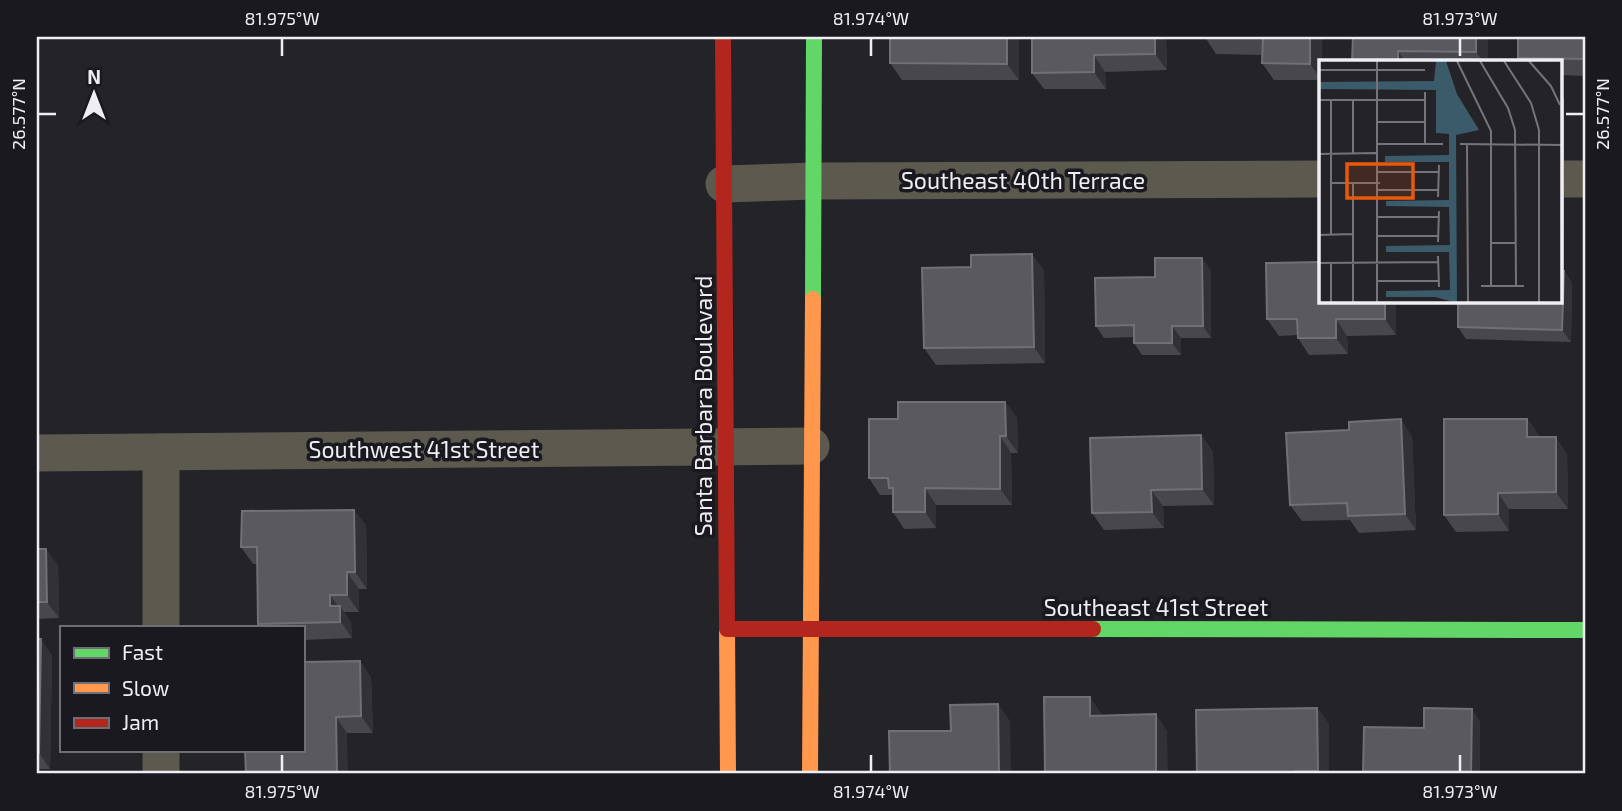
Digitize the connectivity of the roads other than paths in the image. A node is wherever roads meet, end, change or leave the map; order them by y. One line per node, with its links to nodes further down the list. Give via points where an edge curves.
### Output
1 (723, 37): 7 (main road, Santa Barbara Boulevard)
2 (814, 37): 6 (main road)
3 (1319, 179): 6 (street, Southeast 40th Terrace)
4 (1562, 179): 5 (street)
5 (1585, 179)
6 (813, 181): 7 (street, Southeast 40th Terrace); 8 (main road)
7 (724, 184): 9 (main road, Santa Barbara Boulevard)
8 (811, 446): 9 (street, Southwest 41st Street); 14 (main road)
9 (726, 447): 10 (street, Southwest 41st Street); 13 (main road, Santa Barbara Boulevard)
10 (160, 452): 11 (street, Southwest 41st Street); 12 (street)
11 (37, 453)
12 (161, 626)
13 (727, 629): 14 (main road, Southeast 41st Street); 18 (main road, Santa Barbara Boulevard)
14 (810, 629): 15 (main road, Southeast 41st Street); 19 (main road)
15 (1585, 630)
16 (161, 752): 17 (street)
17 (161, 774)
18 (728, 774)
19 (810, 774)

